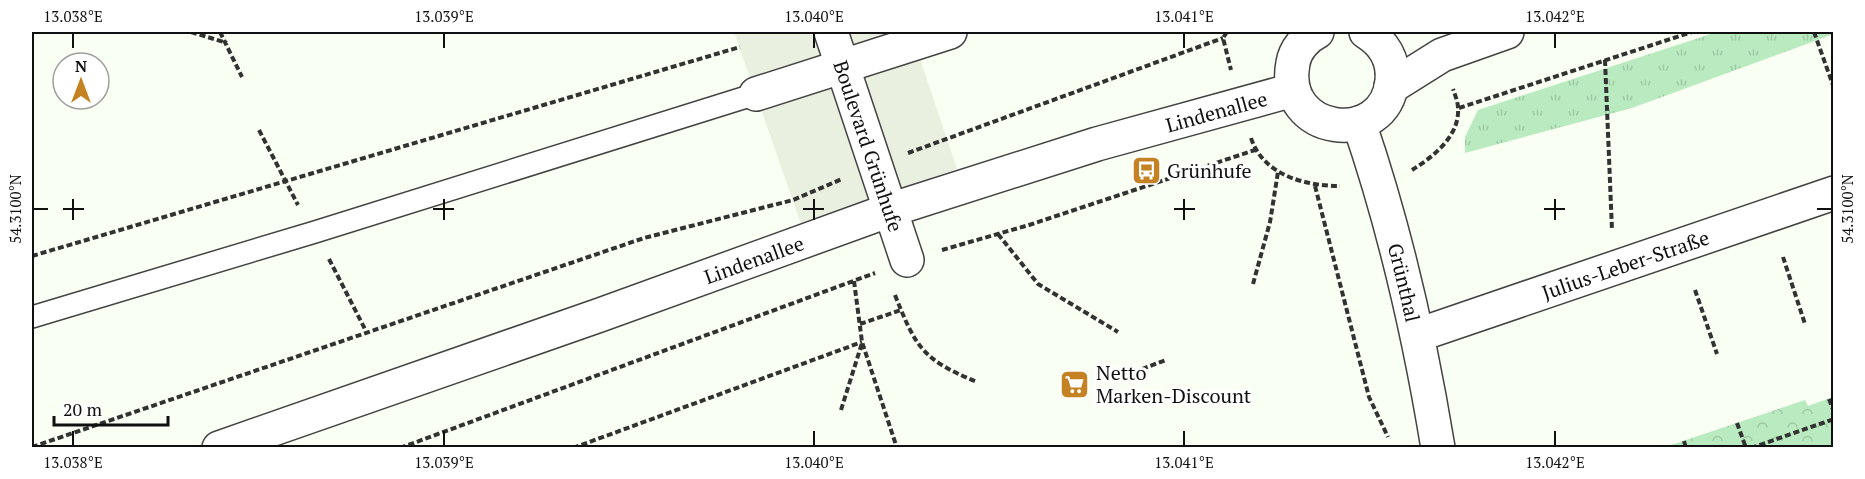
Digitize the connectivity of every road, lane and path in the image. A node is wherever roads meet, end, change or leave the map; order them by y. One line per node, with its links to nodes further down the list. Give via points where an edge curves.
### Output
1 (191, 32): 11 (path)
2 (220, 32): 11 (path)
3 (831, 32): 14 (street, Boulevard Grünhufe)
4 (950, 32): 14 (street)
5 (1317, 32): 18 (street, via 1301,45 1293,59)
6 (1507, 32): 16 (street, via 1442,55)
7 (1692, 32): 13 (path)
8 (1814, 32): 17 (path)
9 (1378, 33): 16 (street, via 1390,60)
10 (1223, 38): 23 (path)
11 (228, 44): 15 (path)
12 (740, 47): 26 (path)
13 (1605, 60): 20 (path); 35 (path)
14 (842, 67): 19 (street); 30 (street, Boulevard Grünhufe)
15 (242, 77)
16 (1391, 87): 21 (street, via 1380,109)
17 (1833, 88)
18 (1293, 90): 21 (street, via 1299,103 1319,121 1332,125); 30 (street, Lindenallee, via 1097,144)
19 (756, 94): 40 (lane)
20 (1459, 108)
21 (1359, 123): 44 (street, Grünthal, via 1378,179)
22 (259, 130): 26 (path)
23 (946, 137)
24 (1255, 150): 31 (path)
25 (1278, 172): 37 (path, via 1270,222)
26 (284, 182): 32 (path)
27 (1315, 186): 55 (path, via 1369,397)
28 (1833, 193): 35 (street, Julius-Leber-Straße)
29 (792, 200): 57 (path, via 644,238)
30 (890, 210): 34 (street, Boulevard Grünhufe); 58 (street, Lindenallee)
31 (998, 234): 34 (path); 43 (path, via 1038,284)
32 (32, 256)
33 (1783, 257): 42 (path)
34 (896, 265): 36 (path); 39 (path)
35 (1614, 267): 44 (street, Julius-Leber-Straße)
36 (854, 281): 41 (path); 59 (path)
37 (1253, 284)
38 (1695, 290): 46 (path)
39 (902, 310): 41 (path); 49 (path, via 910,334 922,351 945,369)
40 (32, 317)
41 (860, 324): 45 (path)
42 (1805, 324)
43 (1118, 332)
44 (1418, 335): 62 (street, Grünthal)
45 (862, 342): 51 (path); 60 (path); 61 (path)
46 (1716, 354)
47 (1166, 360): 48 (path)
48 (1142, 369)
49 (977, 382)
50 (1829, 399): 52 (path)
51 (841, 410)
52 (1833, 411)
53 (1833, 419): 65 (path)
54 (1737, 423): 64 (path)
55 (1388, 437)
56 (1684, 441): 63 (path)
57 (32, 447)
58 (219, 447)
59 (400, 447)
60 (573, 447)
61 (897, 447)
62 (1438, 447)
63 (1686, 447)
64 (1746, 447)
65 (1751, 447)

